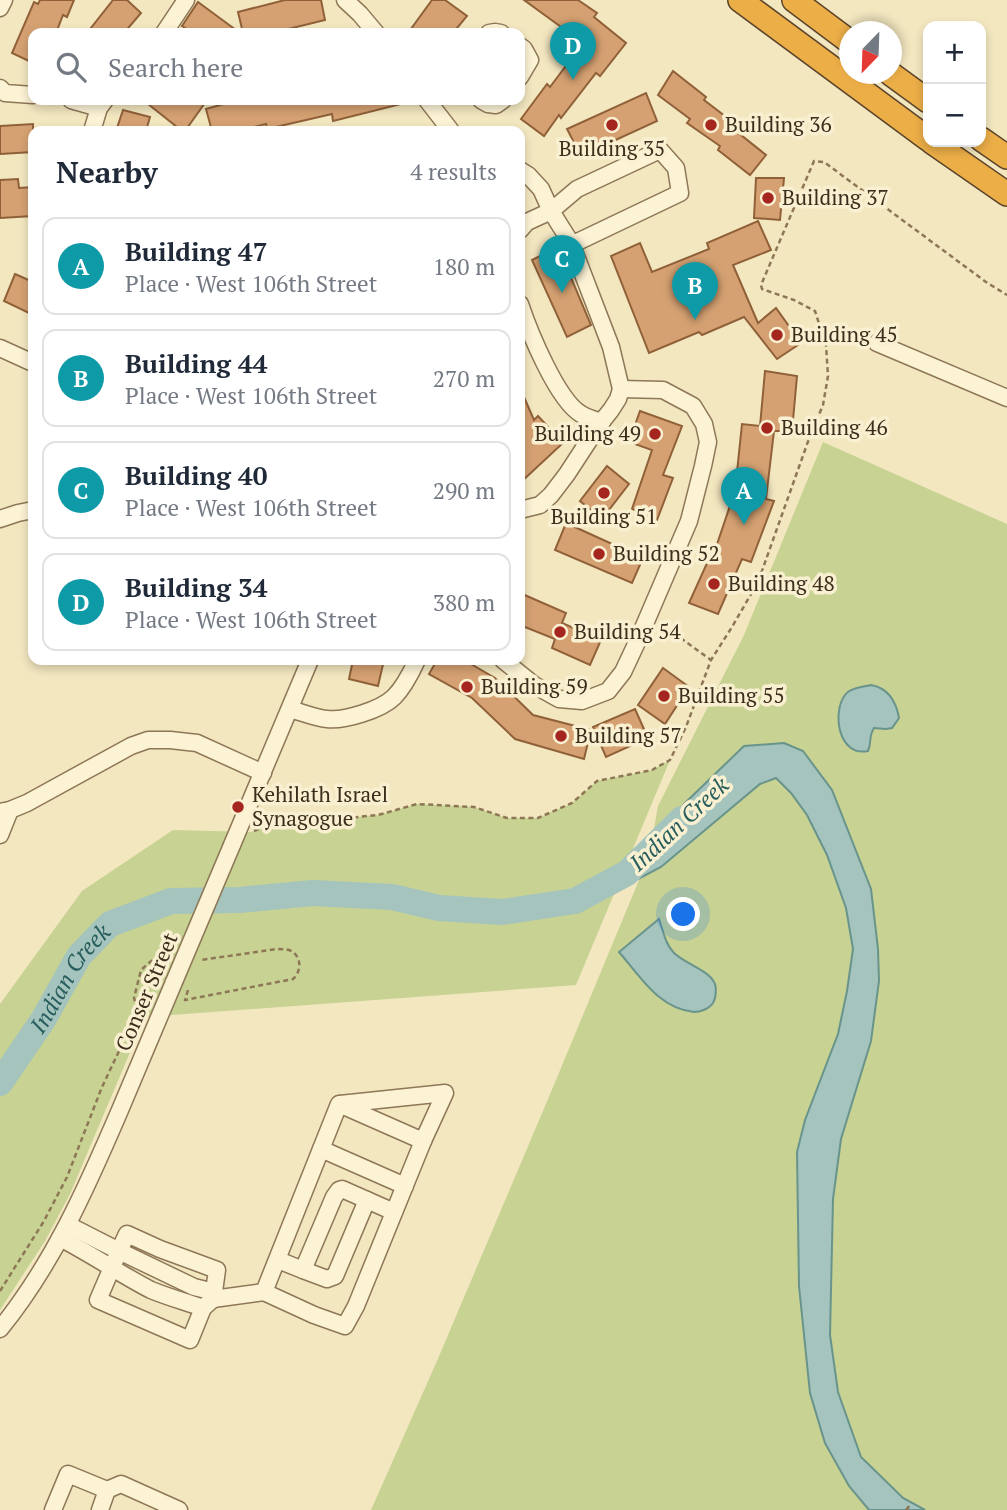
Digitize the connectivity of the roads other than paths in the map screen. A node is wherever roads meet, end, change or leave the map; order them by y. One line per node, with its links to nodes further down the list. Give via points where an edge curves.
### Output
1 (4, 0): 6 (street)
2 (186, 0): 7 (street)
3 (345, 0): 8 (street)
4 (740, 0): 20 (highway)
5 (794, 0): 9 (highway)
6 (0, 8)
7 (168, 28)
8 (369, 28)
9 (839, 34)
10 (525, 51): 11 (street, via 530,60)
11 (525, 68)
12 (902, 82): 15 (highway)
13 (0, 88): 14 (street, via 5,93)
14 (28, 95)
15 (923, 97)
16 (102, 105): 18 (street)
17 (431, 105): 19 (street)
18 (93, 126)
19 (447, 126)
20 (923, 135)
21 (986, 142): 23 (highway)
22 (940, 147): 25 (highway)
23 (1007, 157)
24 (525, 173): 26 (street, via 541,190)
25 (1007, 194)
26 (551, 211): 27 (street); 28 (street); 28 (street, via 577,190 660,150 676,168 680,193)
27 (525, 224)
28 (572, 244): 33 (street, via 611,347)
29 (525, 316): 35 (street, via 565,399 580,413)
30 (877, 343): 34 (street)
31 (0, 348): 32 (street)
32 (28, 361)
33 (621, 388): 35 (street); 41 (street, via 663,390 693,405 704,424 708,442 689,521 623,672 608,691 582,701 559,699)
34 (1007, 398)
35 (602, 422): 36 (street, via 551,495 540,505)
36 (525, 509)
37 (28, 511): 38 (street)
38 (0, 519)
39 (308, 665): 42 (street, Conser Street)
40 (415, 665): 42 (street, via 393,698 357,716 328,720)
41 (509, 665)
42 (289, 709): 43 (street, Conser Street)
43 (263, 773): 44 (street, via 197,743 148,740); 52 (street, Conser Street, bridge, via 181,985)
44 (5, 811): 45 (street)
45 (0, 835)
46 (339, 1104): 47 (street); 47 (street, via 445,1093); 48 (street)
47 (423, 1141): 49 (street)
48 (321, 1149): 49 (street); 54 (street)
49 (405, 1186): 51 (street)
50 (367, 1200): 51 (street); 56 (street, via 335,1276 327,1279); 56 (street, via 342,1189 336,1193)
51 (394, 1212): 57 (street, via 345,1326)
52 (64, 1232): 53 (street); 55 (street); 59 (street, Conser Street)
53 (119, 1251): 55 (street); 58 (street, via 194,1287); 58 (street, via 127,1234 217,1270)
54 (278, 1260): 56 (street); 57 (street)
55 (111, 1269): 58 (street, via 154,1291); 58 (street, via 98,1300 190,1340)
56 (303, 1269)
57 (264, 1292): 58 (street)
58 (210, 1300)
59 (0, 1329)
60 (107, 1490): 61 (street, via 68,1474); 62 (street); 63 (street, via 121,1485)
61 (53, 1510)
62 (100, 1510)
63 (179, 1510)

